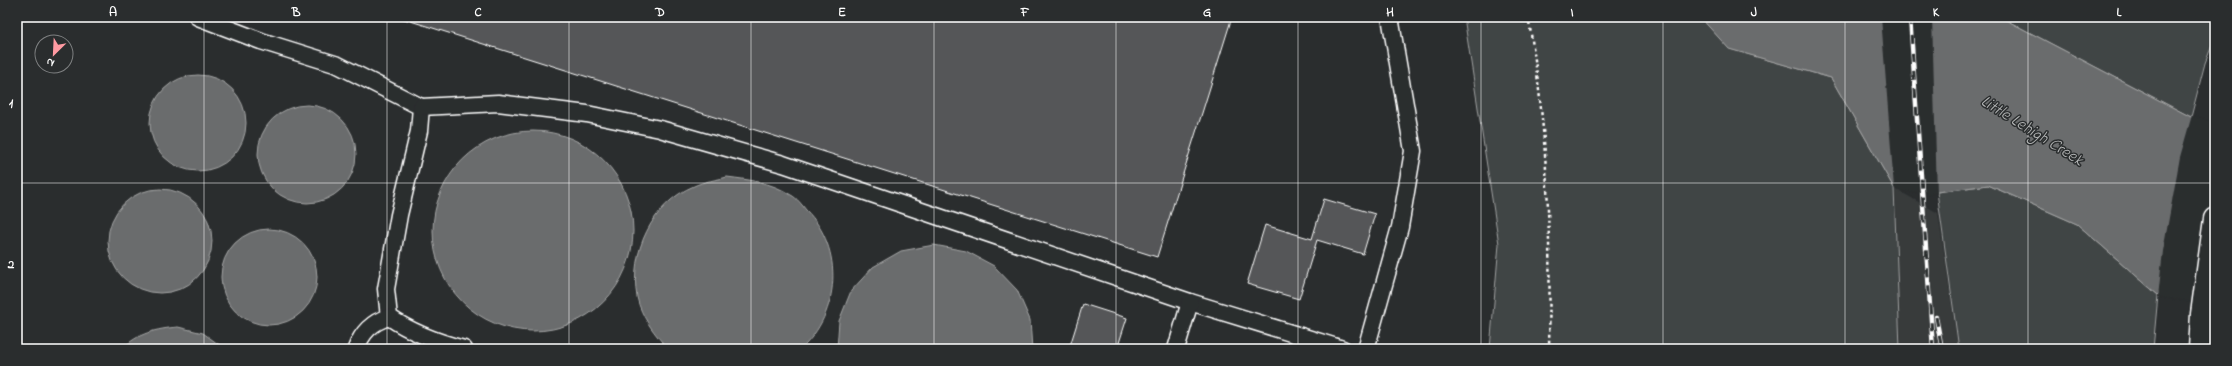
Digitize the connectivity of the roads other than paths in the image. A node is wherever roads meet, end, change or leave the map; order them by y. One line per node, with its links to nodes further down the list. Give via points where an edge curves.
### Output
1 (198, 17): 3 (lane, via 261,41 338,65)
2 (1390, 17): 11 (lane, via 1413,151 1400,227)
3 (421, 107): 5 (lane, via 498,103 587,114 660,128 783,164); 6 (lane, via 419,131 399,215 386,289)
4 (2215, 219): 12 (main road, via 2202,314)
5 (1190, 302): 9 (lane); 10 (lane)
6 (390, 316): 7 (lane, via 376,320 360,338); 8 (lane, via 406,329 443,344)
7 (356, 349)
8 (464, 349)
9 (1176, 349)
10 (1343, 349)
11 (1366, 349)
12 (2200, 349)

